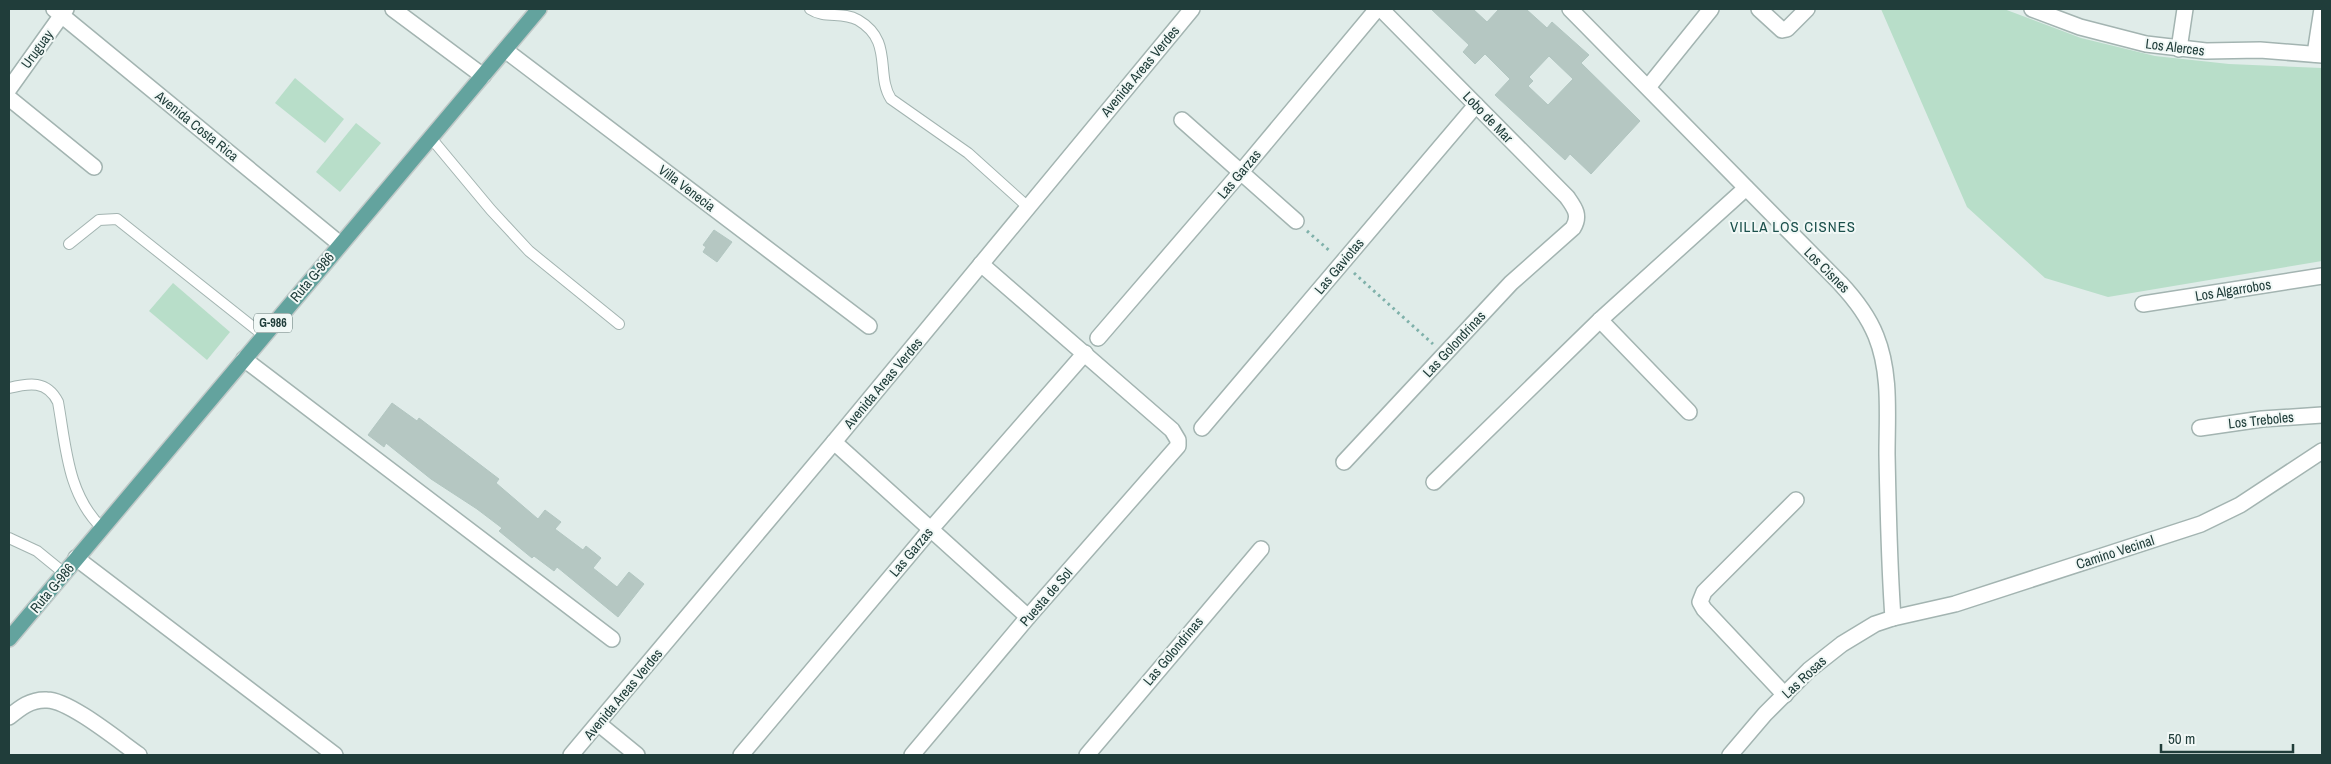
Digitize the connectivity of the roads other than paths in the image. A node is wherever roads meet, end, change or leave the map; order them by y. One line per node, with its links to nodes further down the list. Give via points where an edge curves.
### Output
1 (393, 9): 19 (street)
2 (539, 9): 17 (main road, Ruta G-986 / G-986)
3 (810, 9): 29 (lane, via 822,15 847,16 864,24 881,49 885,86 891,99 968,154)
4 (1192, 9): 29 (street, Avenida Areas Verdes)
5 (1377, 9): 27 (street, Las Garzas)
6 (1381, 9): 23 (street, Lobo de Mar)
7 (1570, 9): 20 (street, Los Cisnes)
8 (1711, 9): 20 (street)
9 (1760, 9): 10 (street, via 1782,30)
10 (1807, 9)
11 (2032, 9): 15 (street, Los Alerces)
12 (2185, 9): 16 (street)
13 (2322, 9): 18 (street)
14 (60, 11): 21 (street, Uruguay); 33 (street, Avenida Costa Rica)
15 (2049, 12): 16 (street, Los Alerces, via 2112,37)
16 (2179, 49): 18 (street, Los Alerces)
17 (505, 50): 19 (main road, Ruta G-986 / G-986); 39 (street, Villa Venecia)
18 (2319, 54)
19 (483, 76): 25 (main road, Ruta G-986 / G-986)
20 (1649, 86): 28 (street, Los Cisnes)
21 (9, 89)
22 (9, 98): 26 (street)
23 (1476, 104): 31 (street, Lobo de Mar, via 1575,209 1577,219); 47 (street, Las Gaviotas)
24 (1182, 120): 27 (street)
25 (431, 138): 33 (main road, Ruta G-986 / G-986); 38 (lane, via 529,251)
26 (94, 167)
27 (1241, 172): 30 (street); 41 (street, Las Garzas)
28 (1746, 188): 37 (street); 61 (street, Los Cisnes, via 1852,296 1876,336 1887,392 1889,566)
29 (1028, 207): 34 (street, Avenida Areas Verdes)
30 (1296, 221)
31 (1570, 231): 51 (street, Las Golondrinas, via 1511,282)
32 (69, 244): 40 (lane, via 99,220 117,219)
33 (340, 244): 40 (main road, Ruta G-986 / G-986)
34 (981, 264): 42 (street); 49 (street, Avenida Areas Verdes)
35 (2322, 276): 36 (street, Los Algarrobos)
36 (2143, 304)
37 (1600, 320): 45 (street); 52 (street)
38 (619, 324)
39 (869, 326)
40 (263, 335): 43 (main road, Ruta G-986 / G-986)
41 (1098, 338)
42 (1085, 352): 55 (street, Las Garzas); 60 (street, Puesta de Sol, via 1172,430 1178,440 1176,450)
43 (244, 359): 54 (main road, Ruta G-986 / G-986); 63 (street)
44 (9, 388): 54 (lane, via 34,383 55,396 73,483 86,510)
45 (1689, 412)
46 (2322, 415): 48 (street, Los Treboles)
47 (1202, 428)
48 (2200, 428)
49 (834, 442): 55 (street); 66 (street, Avenida Areas Verdes)
50 (2321, 453): 61 (street, Camino Vecinal, via 2240,505 2201,524 1955,604)
51 (1344, 462)
52 (1434, 482)
53 (1796, 500): 64 (street, via 1704,592 1700,602)
54 (102, 528): 58 (main road, Ruta G-986 / G-986)
55 (931, 529): 60 (street); 71 (street, Las Garzas)
56 (9, 538): 59 (lane, via 37,550)
57 (1261, 549): 73 (street, Las Golondrinas)
58 (76, 558): 59 (main road, Ruta G-986 / G-986); 68 (street)
59 (64, 572): 62 (main road, Ruta G-986 / G-986)
60 (1028, 617): 72 (street, Puesta de Sol)
61 (1893, 618): 64 (street, Las Rosas, via 1875,624 1842,644 1809,670)
62 (9, 639)
63 (612, 639)
64 (1785, 695): 74 (street, Las Rosas)
65 (9, 717): 67 (street, via 25,704 47,700 69,707)
66 (599, 724): 69 (street, Avenida Areas Verdes); 70 (street)
67 (139, 755)
68 (335, 755)
69 (571, 755)
70 (637, 755)
71 (742, 755)
72 (912, 755)
73 (1087, 755)
74 (1730, 755)

